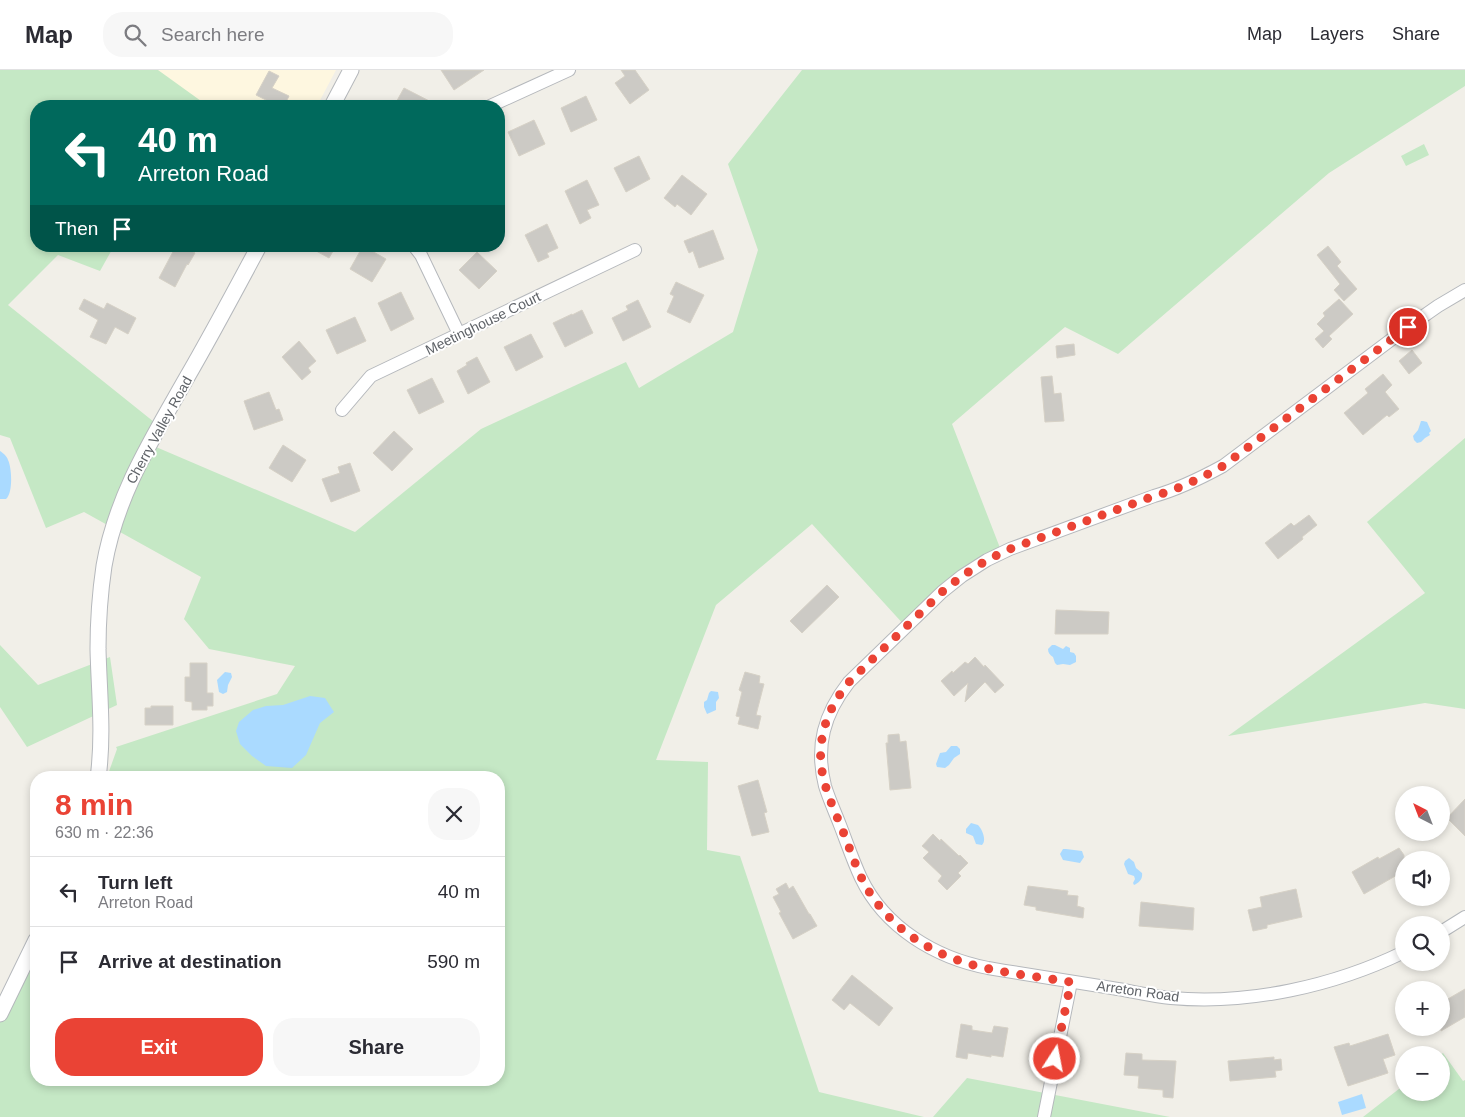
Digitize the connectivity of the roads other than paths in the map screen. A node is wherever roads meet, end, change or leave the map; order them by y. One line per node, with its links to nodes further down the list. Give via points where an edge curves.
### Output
1 (351, 70): 3 (street)
2 (569, 70): 4 (street)
3 (335, 100)
4 (503, 100)
5 (635, 250): 9 (street, Meetinghouse Court)
6 (256, 252): 11 (street, Cherry Valley Road, via 140,461 124,494 112,533 99,613 102,738)
7 (419, 252): 9 (street)
8 (1465, 290): 16 (street, Arreton Road, via 1408,327 1223,466 1198,480 1010,549 962,576 854,676 837,697 823,732 821,767 862,879 875,900 906,932 948,957 971,965)
9 (459, 334): 10 (street, Meetinghouse Court, via 371,376)
10 (342, 410)
11 (99, 771)
12 (1465, 917): 13 (street)
13 (1450, 926)
14 (30, 952): 17 (street)
15 (1395, 956): 16 (street, Arreton Road, via 1319,984 1254,996 1171,998)
16 (1071, 982): 18 (street)
17 (0, 1014)
18 (1044, 1117)

